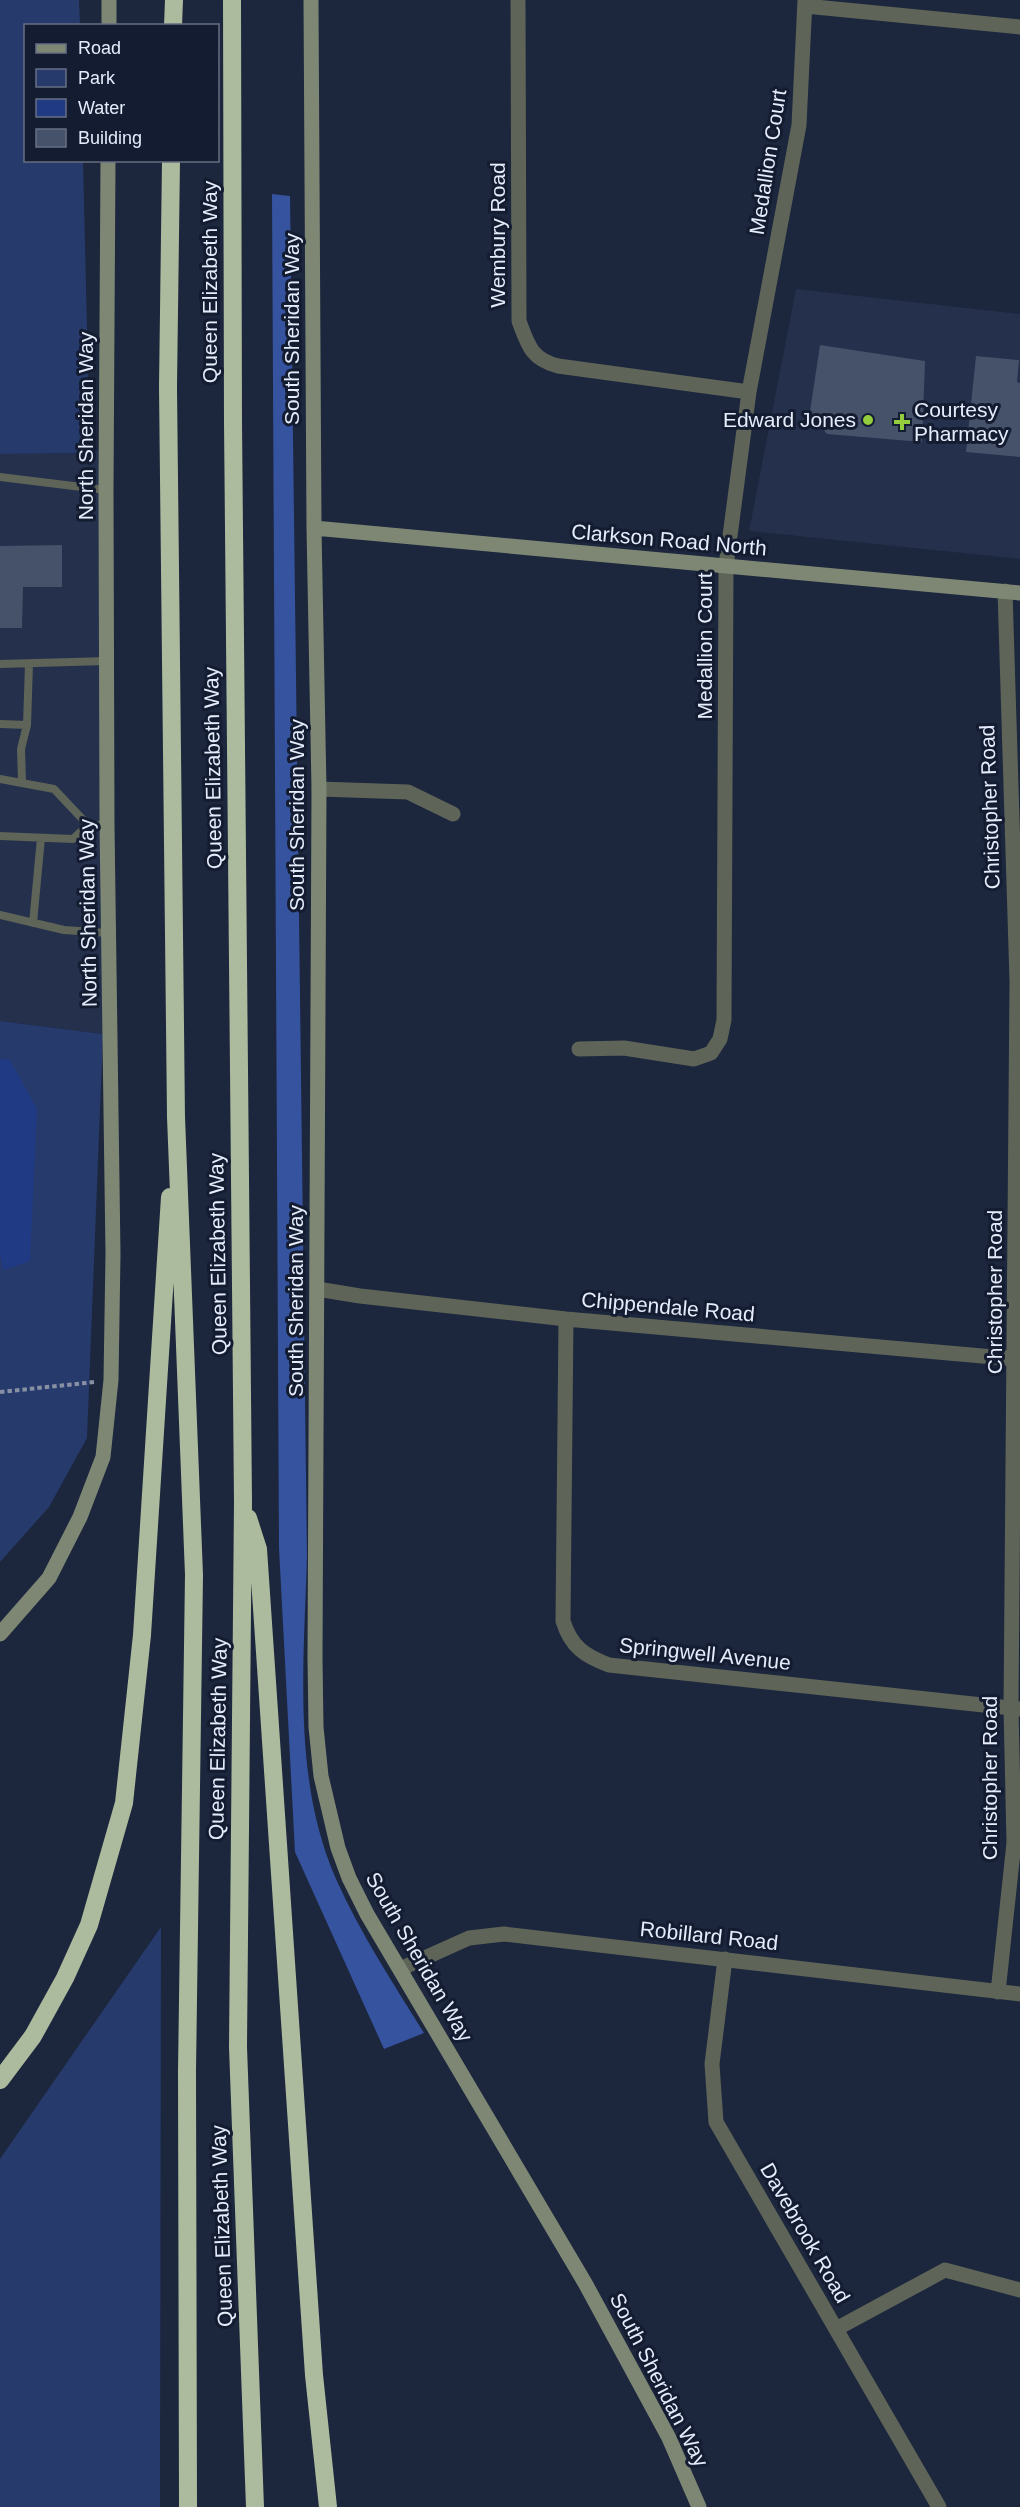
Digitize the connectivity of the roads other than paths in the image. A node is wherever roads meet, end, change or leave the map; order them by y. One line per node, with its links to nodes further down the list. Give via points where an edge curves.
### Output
1 (109, 0): 7 (street)
2 (174, 0): 8 (highway)
3 (232, 0): 41 (highway, Queen Elizabeth Way)
4 (311, 0): 15 (street, South Sheridan Way)
5 (518, 0): 12 (street, Wembury Road, via 519,321 529,348 544,362 558,366)
6 (805, 3): 9 (street); 12 (street, Medallion Court, via 799,124)
7 (109, 24)
8 (173, 24)
9 (1020, 27)
10 (108, 162): 14 (street, North Sheridan Way)
11 (171, 162): 37 (highway, Queen Elizabeth Way, via 168,387)
12 (749, 392): 16 (street, Medallion Court)
13 (0, 477): 14 (lane)
14 (106, 490): 18 (street, North Sheridan Way)
15 (314, 528): 16 (street, Clarkson Road North); 26 (street, South Sheridan Way)
16 (726, 566): 17 (street, Clarkson Road North); 36 (street, Medallion Court, via 724,1020 720,1039 711,1053 694,1059 624,1048)
17 (1012, 592): 23 (street, Christopher Road)
18 (107, 662): 20 (lane); 29 (street, North Sheridan Way)
19 (0, 664): 20 (lane)
20 (29, 664): 22 (lane)
21 (0, 724): 22 (lane)
22 (27, 725): 25 (lane, via 21,749)
23 (1015, 771): 35 (street, Christopher Road)
24 (0, 779): 25 (lane)
25 (22, 782): 28 (lane, via 54,789)
26 (319, 789): 27 (street, via 408,792); 38 (street, South Sheridan Way)
27 (453, 814)
28 (88, 825): 29 (lane); 31 (lane, via 73,839)
29 (107, 825): 34 (street, North Sheridan Way)
30 (0, 836): 31 (lane)
31 (41, 838): 33 (lane)
32 (0, 915): 33 (lane)
33 (33, 923): 34 (lane)
34 (110, 933): 42 (street, North Sheridan Way, via 113,1254 111,1380 103,1457 80,1518 49,1578)
35 (1018, 981): 40 (street, Christopher Road)
36 (579, 1049)
37 (176, 1117): 48 (highway, via 142,1635 124,1803 89,1925 33,2036); 51 (highway, Queen Elizabeth Way, via 194,1575)
38 (317, 1289): 39 (street, Chippendale Road); 45 (street, South Sheridan Way, via 315,1658 321,1776 349,1878)
39 (566, 1319): 40 (street, Chippendale Road); 43 (street, Springwell Avenue, via 563,1621 568,1637 587,1656 609,1665)
40 (1016, 1359): 43 (street, Christopher Road)
41 (243, 1502): 52 (highway, Queen Elizabeth Way, via 238,2047); 53 (highway, via 258,1549 314,2375)
42 (0, 1634)
43 (1016, 1708): 46 (street, Christopher Road, via 1014,1843)
44 (725, 1959): 45 (street, Robillard Road, via 504,1934 469,1938); 46 (street, Robillard Road); 50 (street, Davebrook Road, via 712,2064 716,2122)
45 (400, 1969): 54 (street, South Sheridan Way, via 601,2312 669,2438)
46 (998, 1992): 47 (street, Robillard Road)
47 (1020, 1994)
48 (0, 2080)
49 (1020, 2289): 50 (street, via 945,2270)
50 (836, 2329): 55 (street, Davebrook Road)
51 (188, 2507)
52 (255, 2507)
53 (328, 2507)
54 (699, 2507)
55 (939, 2507)

